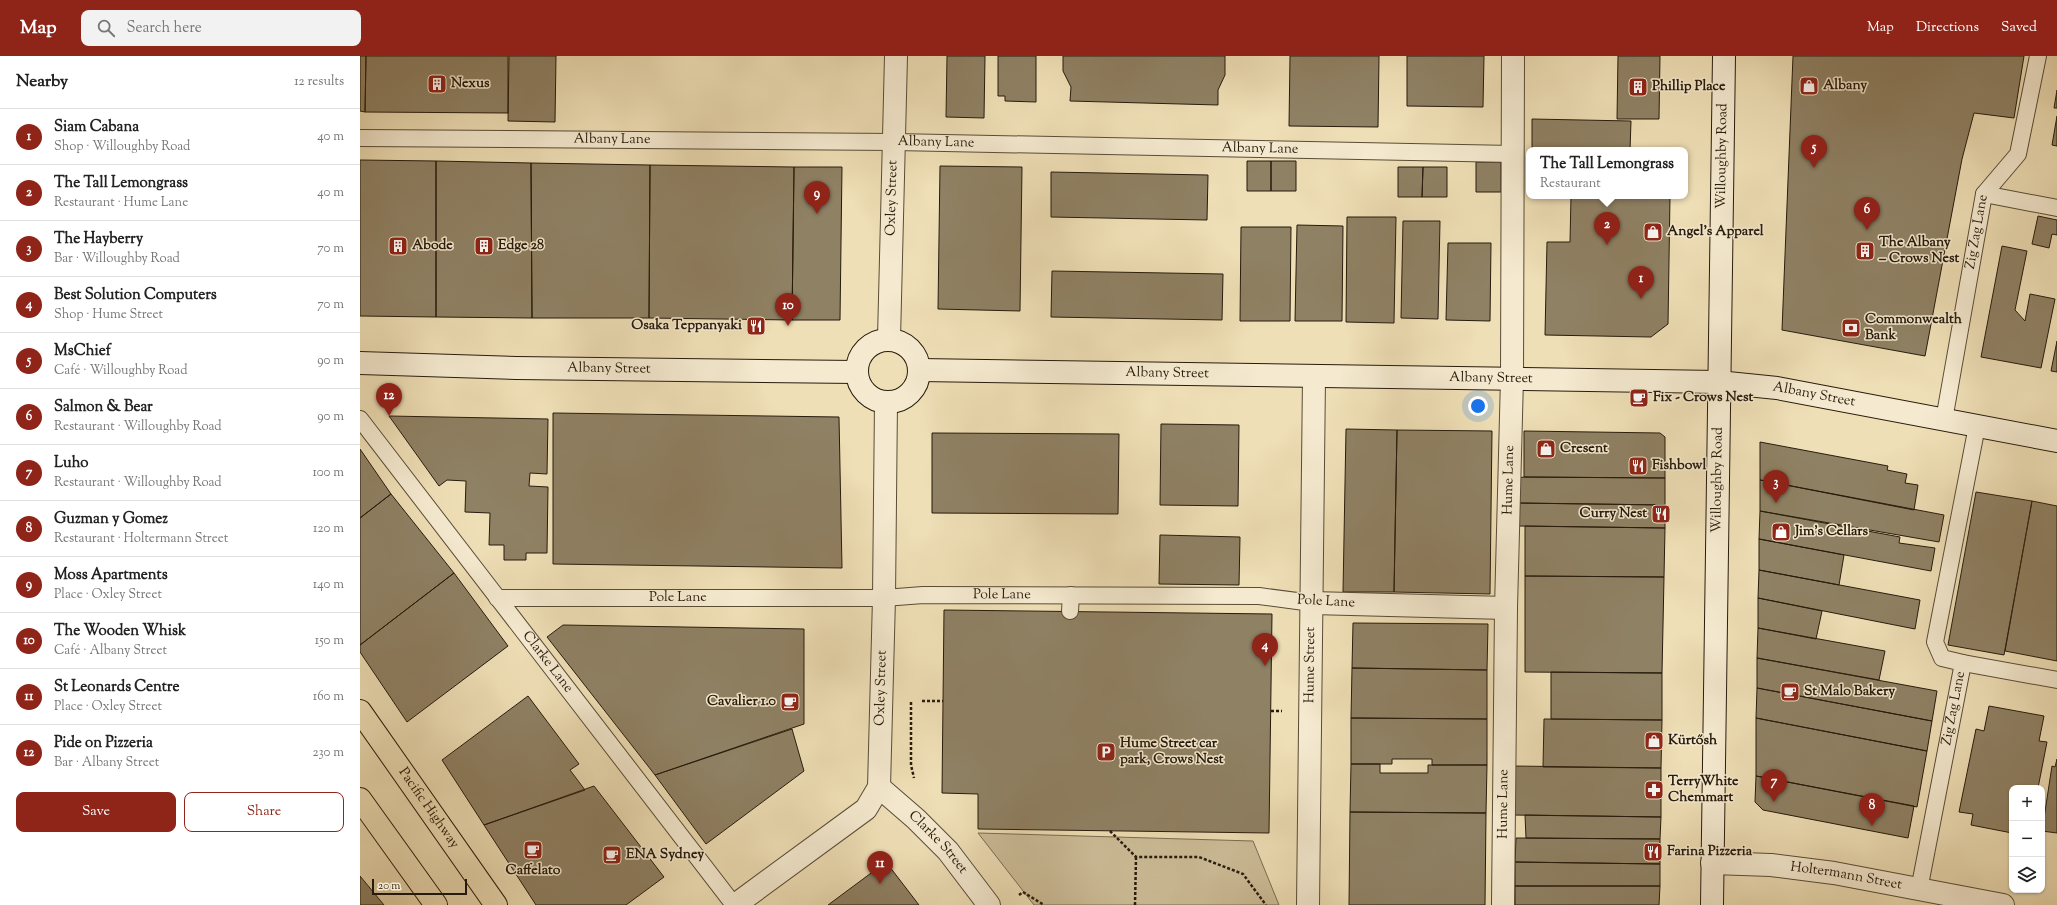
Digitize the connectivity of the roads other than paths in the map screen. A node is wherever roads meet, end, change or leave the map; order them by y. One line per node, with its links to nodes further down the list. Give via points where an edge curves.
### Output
1 (896, 56): 6 (street, Oxley Street)
2 (1513, 56): 7 (street, Hume Lane)
3 (1724, 56): 16 (street, Willoughby Road)
4 (2038, 56): 8 (lane, Zig Zag Lane, via 2018,154)
5 (360, 138): 6 (lane, Albany Lane)
6 (895, 142): 7 (lane, Albany Lane); 10 (street, Oxley Street)
7 (1513, 154): 15 (street, Hume Lane)
8 (1984, 194): 9 (lane); 19 (lane, Zig Zag Lane)
9 (2057, 208)
10 (889, 339): 12 (street, via 900,341 910,348 918,358); 13 (street, via 876,342 865,349 859,360)
11 (360, 363): 13 (street, Albany Street, via 516,368)
12 (920, 370): 14 (street, Albany Street); 17 (street, via 918,382 910,393 899,400)
13 (857, 372): 17 (street, via 866,393)
14 (1314, 377): 15 (street, Albany Street); 25 (street, Hume Street)
15 (1512, 378): 16 (street, Albany Street); 26 (street, Hume Lane)
16 (1718, 382): 19 (street, Albany Street, via 1777,388); 33 (street, Willoughby Road)
17 (886, 402): 24 (street, Oxley Street)
18 (360, 419): 23 (lane, Clarke Lane)
19 (1944, 420): 20 (street, Albany Street)
20 (1977, 426): 21 (street, Albany Street); 28 (lane, Zig Zag Lane, via 1935,642 1942,658)
21 (2057, 441)
22 (1071, 595): 24 (lane, Pole Lane, via 923,595); 25 (lane, Pole Lane, via 1259,596); 27 (lane)
23 (498, 598): 24 (lane, Pole Lane); 38 (lane, Clarke Lane)
24 (884, 598): 31 (street, Oxley Street)
25 (1312, 603): 26 (street, Pole Lane); 40 (street, Hume Street)
26 (1506, 608): 41 (street, Hume Lane)
27 (1070, 611)
28 (1963, 663): 29 (lane); 34 (lane, Zig Zag Lane)
29 (2057, 680)
30 (360, 711): 37 (main road, Pacific Highway)
31 (879, 787): 38 (street, Oxley Street, via 866,809); 39 (street, Clarke Street, via 948,851)
32 (360, 799): 36 (main road)
33 (1712, 863): 34 (street, Holtermann Street, via 1771,865 1834,873); 42 (street, Willoughby Road)
34 (1919, 890): 35 (street, Holtermann Street)
35 (1976, 903): 43 (street, Holtermann Street)
36 (436, 905)
37 (496, 905)
38 (734, 905)
39 (989, 905)
40 (1308, 905)
41 (1503, 905)
42 (1712, 905)
43 (2003, 905)

